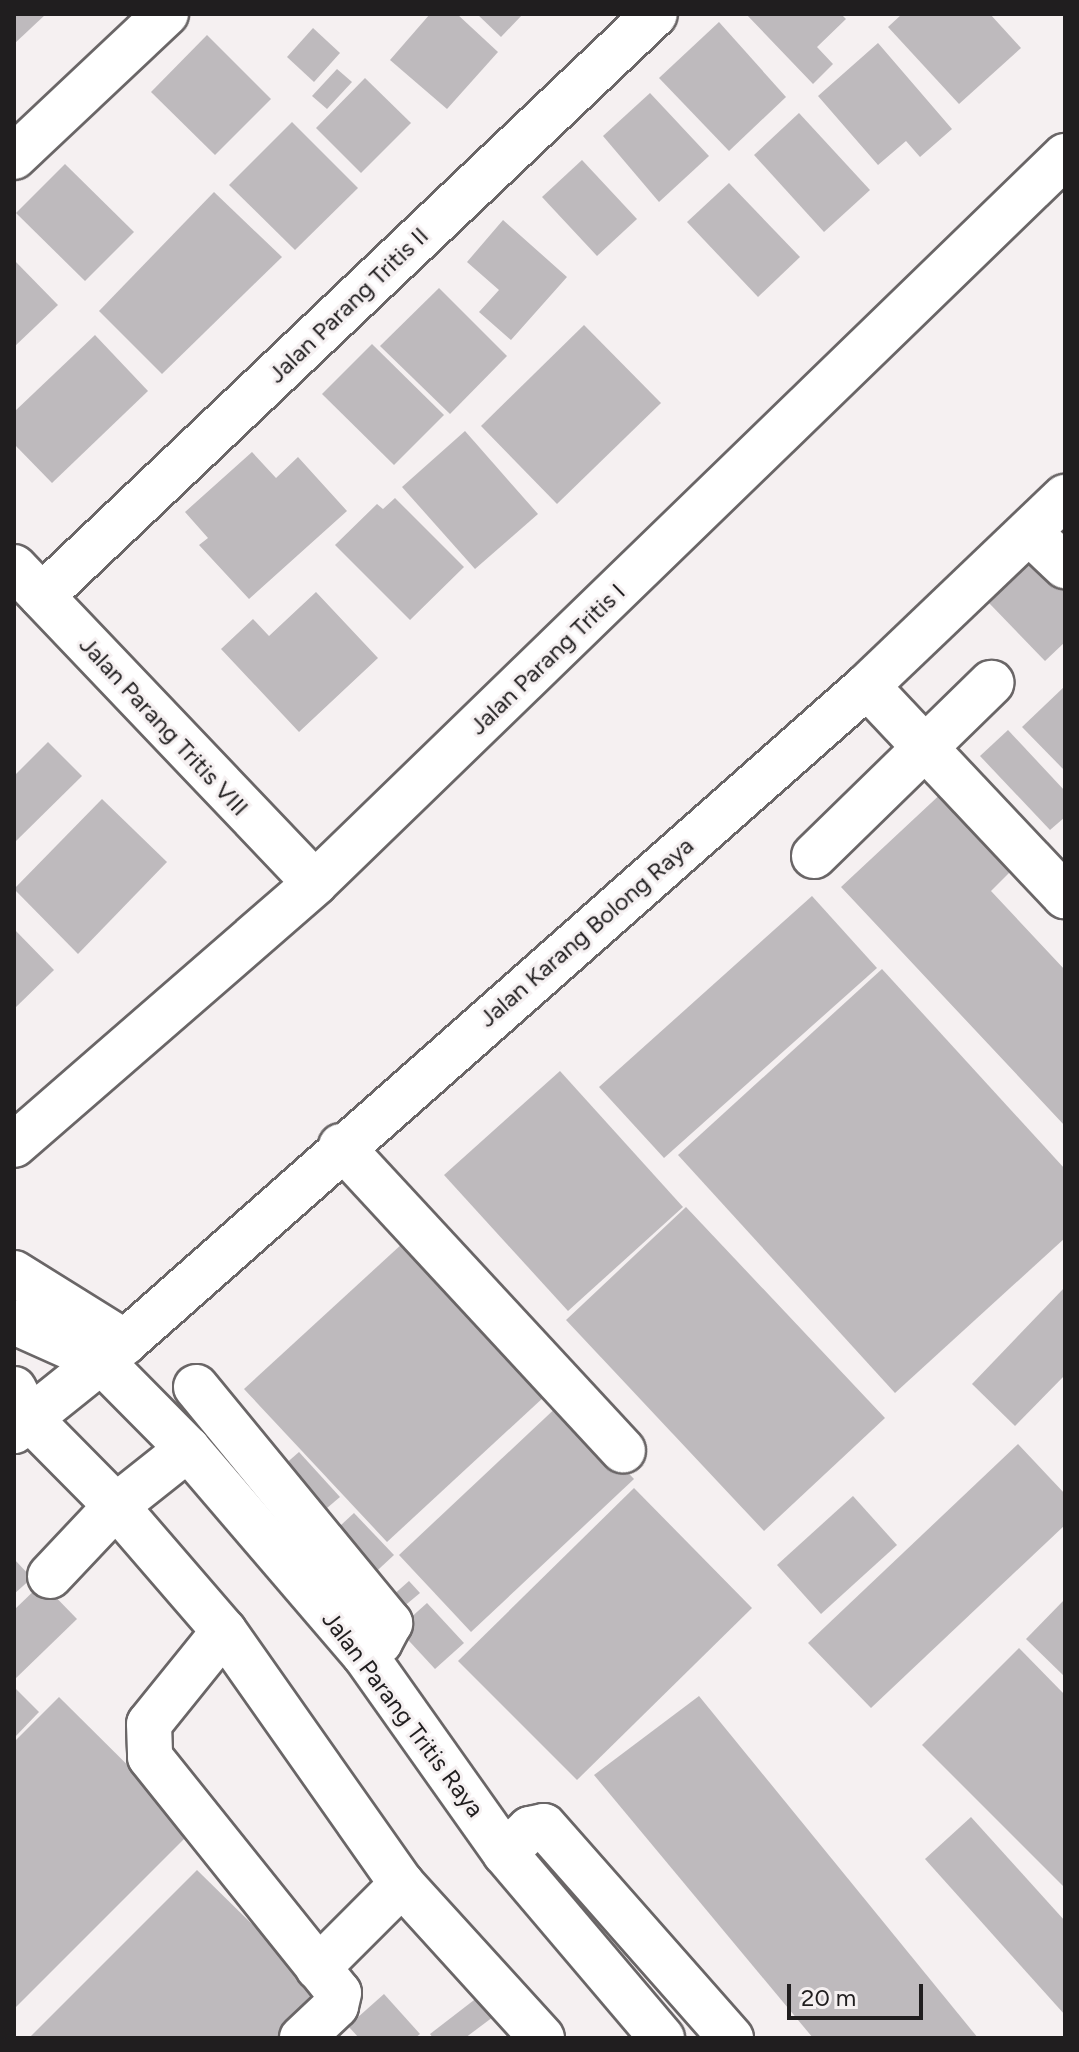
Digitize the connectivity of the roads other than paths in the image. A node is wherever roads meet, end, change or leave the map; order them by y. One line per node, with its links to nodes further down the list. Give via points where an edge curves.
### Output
1 (166, 14): 4 (street)
2 (655, 14): 8 (street, Jalan Parang Tritis II)
3 (1065, 156): 13 (street, Jalan Parang Tritis I)
4 (14, 157)
5 (1065, 497): 6 (street, Jalan Karang Bolong Raya)
6 (1029, 532): 7 (street); 10 (street, Jalan Karang Bolong Raya)
7 (1065, 566)
8 (28, 582): 13 (street, Jalan Parang Tritis VIII)
9 (991, 683): 11 (street)
10 (867, 686): 11 (street); 16 (street, Jalan Karang Bolong Raya)
11 (925, 747): 12 (street); 14 (street)
12 (814, 856)
13 (315, 883): 15 (street, Jalan Parang Tritis I)
14 (1065, 896)
15 (14, 1145)
16 (341, 1146): 19 (street, Jalan Karang Bolong Raya); 23 (street)
17 (14, 1273): 19 (street)
18 (14, 1322): 19 (street, Jalan Parang Tritis Raya)
19 (113, 1352): 21 (street, Jalan Karang Bolong Raya); 22 (street, Jalan Parang Tritis Raya)
20 (196, 1387): 27 (street, via 390,1623 380,1642)
21 (19, 1413): 24 (street)
22 (188, 1449): 24 (street); 27 (street, Jalan Parang Tritis Raya)
23 (623, 1450)
24 (116, 1506): 25 (street); 26 (street)
25 (50, 1576)
26 (224, 1631): 29 (street); 30 (street, via 149,1724 150,1757)
27 (364, 1654): 28 (street, Jalan Parang Tritis Raya)
28 (505, 1853): 33 (street, Jalan Parang Tritis Raya); 34 (street, via 530,1829 544,1826)
29 (402, 1884): 30 (street); 32 (street)
30 (318, 1968): 31 (street, via 339,1993 336,2006)
31 (302, 2038)
32 (542, 2038)
33 (662, 2038)
34 (731, 2038)

